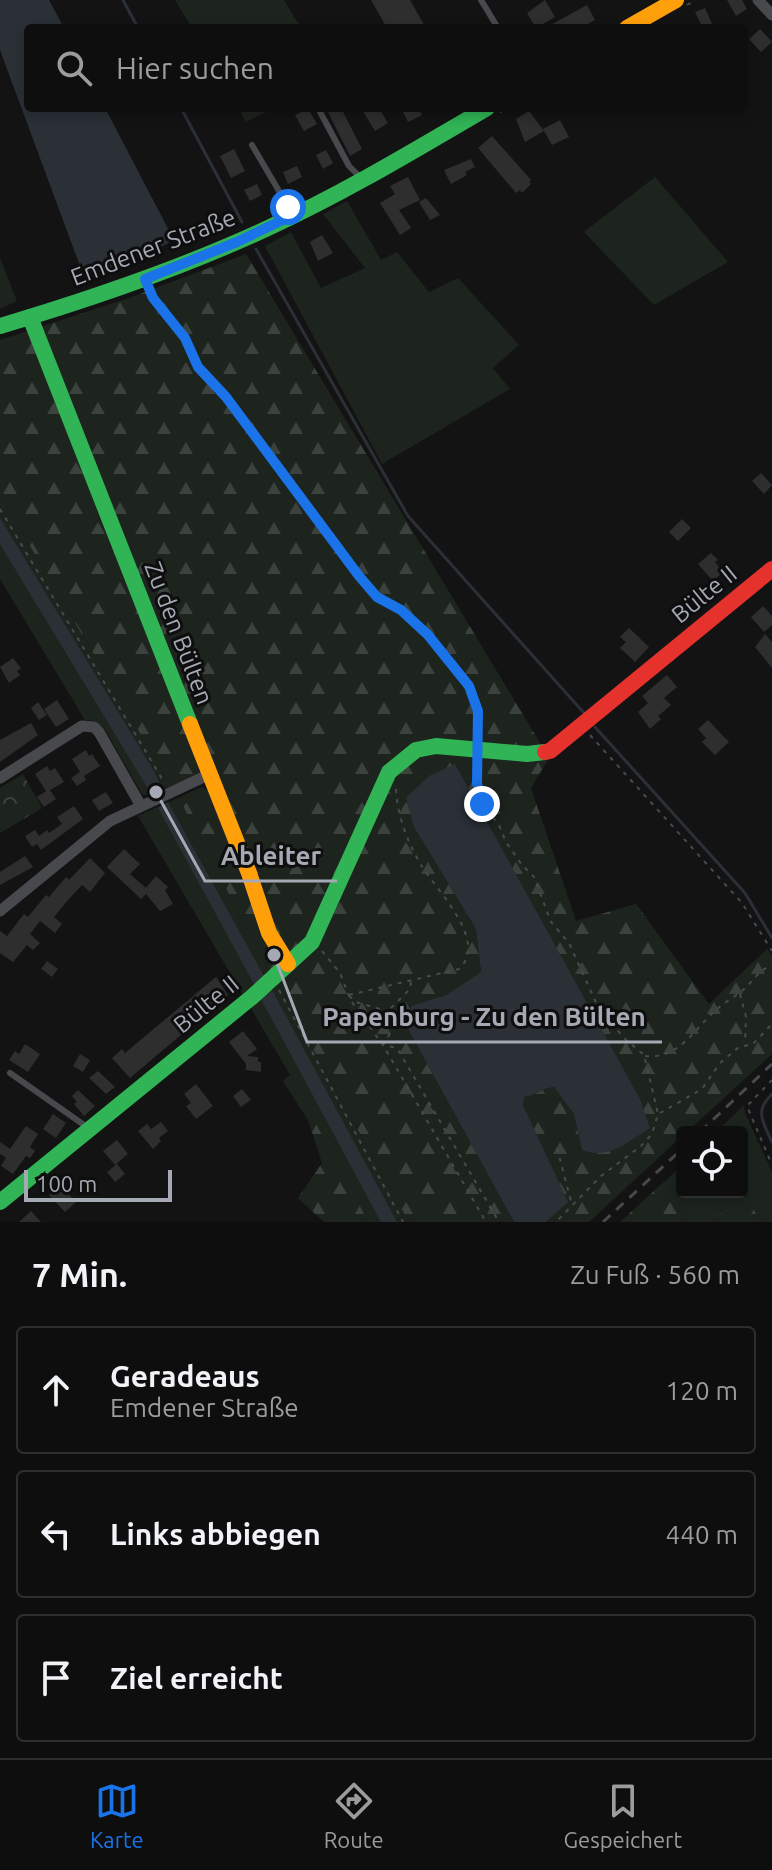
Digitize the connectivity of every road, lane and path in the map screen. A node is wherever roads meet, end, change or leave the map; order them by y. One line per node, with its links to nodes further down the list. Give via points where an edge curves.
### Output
1 (481, 0): 5 (lane)
2 (676, 0): 6 (street)
3 (758, 0): 4 (street)
4 (772, 15)
5 (496, 24)
6 (634, 24)
7 (320, 112): 10 (lane, via 349,166)
8 (480, 112): 10 (street, Emdener Straße)
9 (252, 145): 11 (lane)
10 (362, 179): 11 (street, Emdener Straße)
11 (293, 215): 12 (street, Emdener Straße)
12 (145, 279): 13 (street, Emdener Straße); 18 (path, via 198,367 359,576 377,597 428,635 469,686 478,711)
13 (30, 317): 14 (street, Emdener Straße); 20 (street, Zu den Bülten)
14 (0, 326)
15 (0, 509): 22 (path)
16 (772, 569): 17 (street, Bülte II)
17 (580, 726): 18 (street, Bülte II, via 550,751); 26 (path, via 742,903)
18 (476, 750): 19 (street, Bülte II, via 416,750); 37 (path, via 482,804 534,877 551,922 569,943 598,1007)
19 (389, 772): 25 (street, Bülte II); 30 (path, via 410,843 451,907 469,951 459,969)
20 (208, 775): 22 (street); 27 (street, Zu den Bülten, via 272,939)
21 (0, 778): 23 (street, via 82,726 94,727)
22 (168, 795): 23 (street)
23 (141, 806): 24 (street, via 94,832)
24 (0, 911)
25 (312, 942): 27 (street, Bülte II); 32 (path, via 340,973)
26 (772, 951)
27 (288, 964): 29 (street, Bülte II)
28 (772, 965): 31 (path)
29 (275, 977): 41 (street, Bülte II); 46 (path)
30 (412, 980): 32 (path); 33 (path)
31 (739, 993): 35 (path, via 746,1017); 37 (path, via 666,1056)
32 (349, 995): 33 (path); 36 (path)
33 (391, 1015): 36 (path, via 391,1032)
34 (772, 1024): 35 (path, via 753,1044)
35 (745, 1044): 40 (path, via 720,1063 702,1089)
36 (383, 1045): 47 (path); 48 (path, via 397,1048)
37 (644, 1055): 40 (path)
38 (10, 1073): 41 (lane)
39 (772, 1080): 43 (path, via 747,1106)
40 (658, 1114): 45 (path, via 647,1140)
41 (90, 1129): 44 (street, Bülte II)
42 (557, 1148): 45 (path)
43 (772, 1165)
44 (0, 1202)
45 (572, 1206): 49 (path)
46 (403, 1222)
47 (486, 1222)
48 (499, 1222)
49 (556, 1222)

